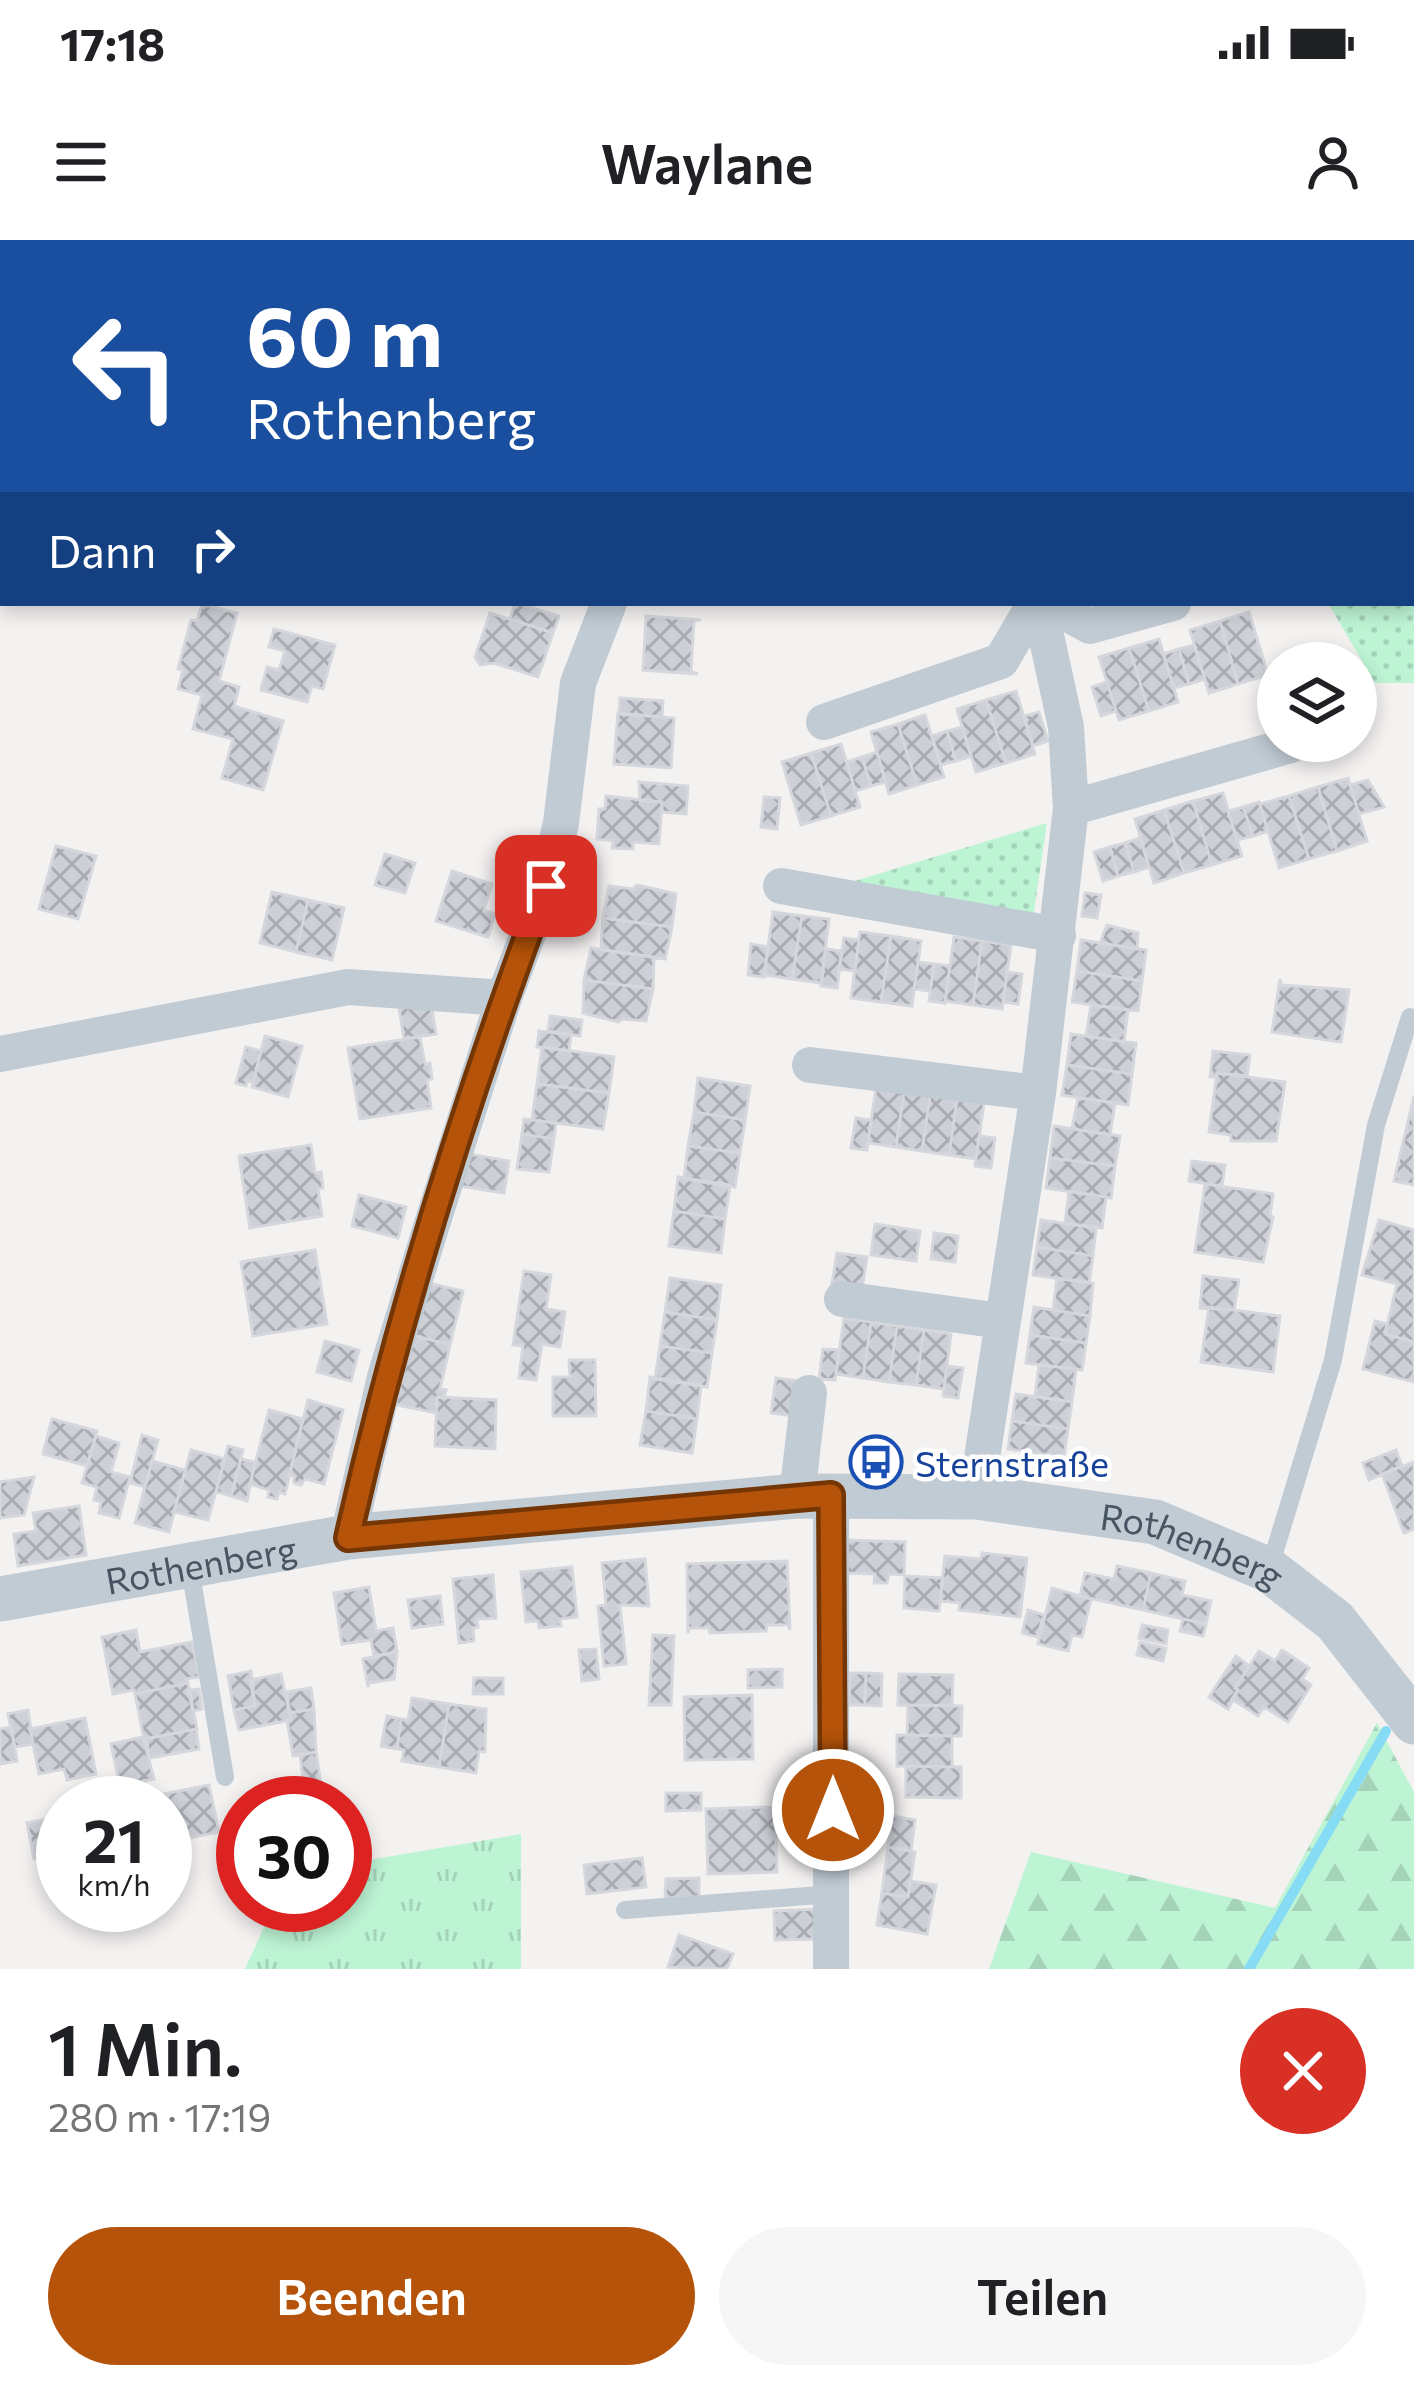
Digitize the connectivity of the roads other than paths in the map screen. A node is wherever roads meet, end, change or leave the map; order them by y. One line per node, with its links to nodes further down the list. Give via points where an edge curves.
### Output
1 (608, 606): 11 (street, via 578,682 546,886)
2 (1038, 606): 6 (street, via 1001,661)
3 (1041, 606): 8 (street, via 1066,727)
4 (1047, 606): 5 (street, via 1090,626)
5 (1161, 606)
6 (824, 722)
7 (1257, 755): 8 (street)
8 (1071, 808): 10 (street)
9 (781, 886): 10 (street)
10 (1058, 935): 15 (street)
11 (504, 998): 13 (street, via 348,987); 21 (street, via 386,1377)
12 (1410, 1017): 23 (lane, via 1376,1125 1333,1360)
13 (0, 1054)
14 (810, 1065): 15 (street)
15 (1038, 1093): 17 (street)
16 (842, 1299): 17 (street)
17 (1000, 1321): 20 (street)
18 (809, 1394): 19 (street)
19 (814, 1496): 20 (street, Rothenberg); 21 (street, Rothenberg); 27 (street)
20 (976, 1497): 23 (street, Rothenberg, via 1155,1522)
21 (348, 1538): 22 (street, Rothenberg)
22 (189, 1564): 24 (street, Rothenberg); 26 (lane)
23 (1269, 1570): 25 (street, Rothenberg, via 1336,1621)
24 (0, 1599)
25 (1414, 1722)
26 (226, 1776)
27 (833, 1894): 28 (lane); 29 (street)
28 (625, 1910)
29 (831, 1969)

